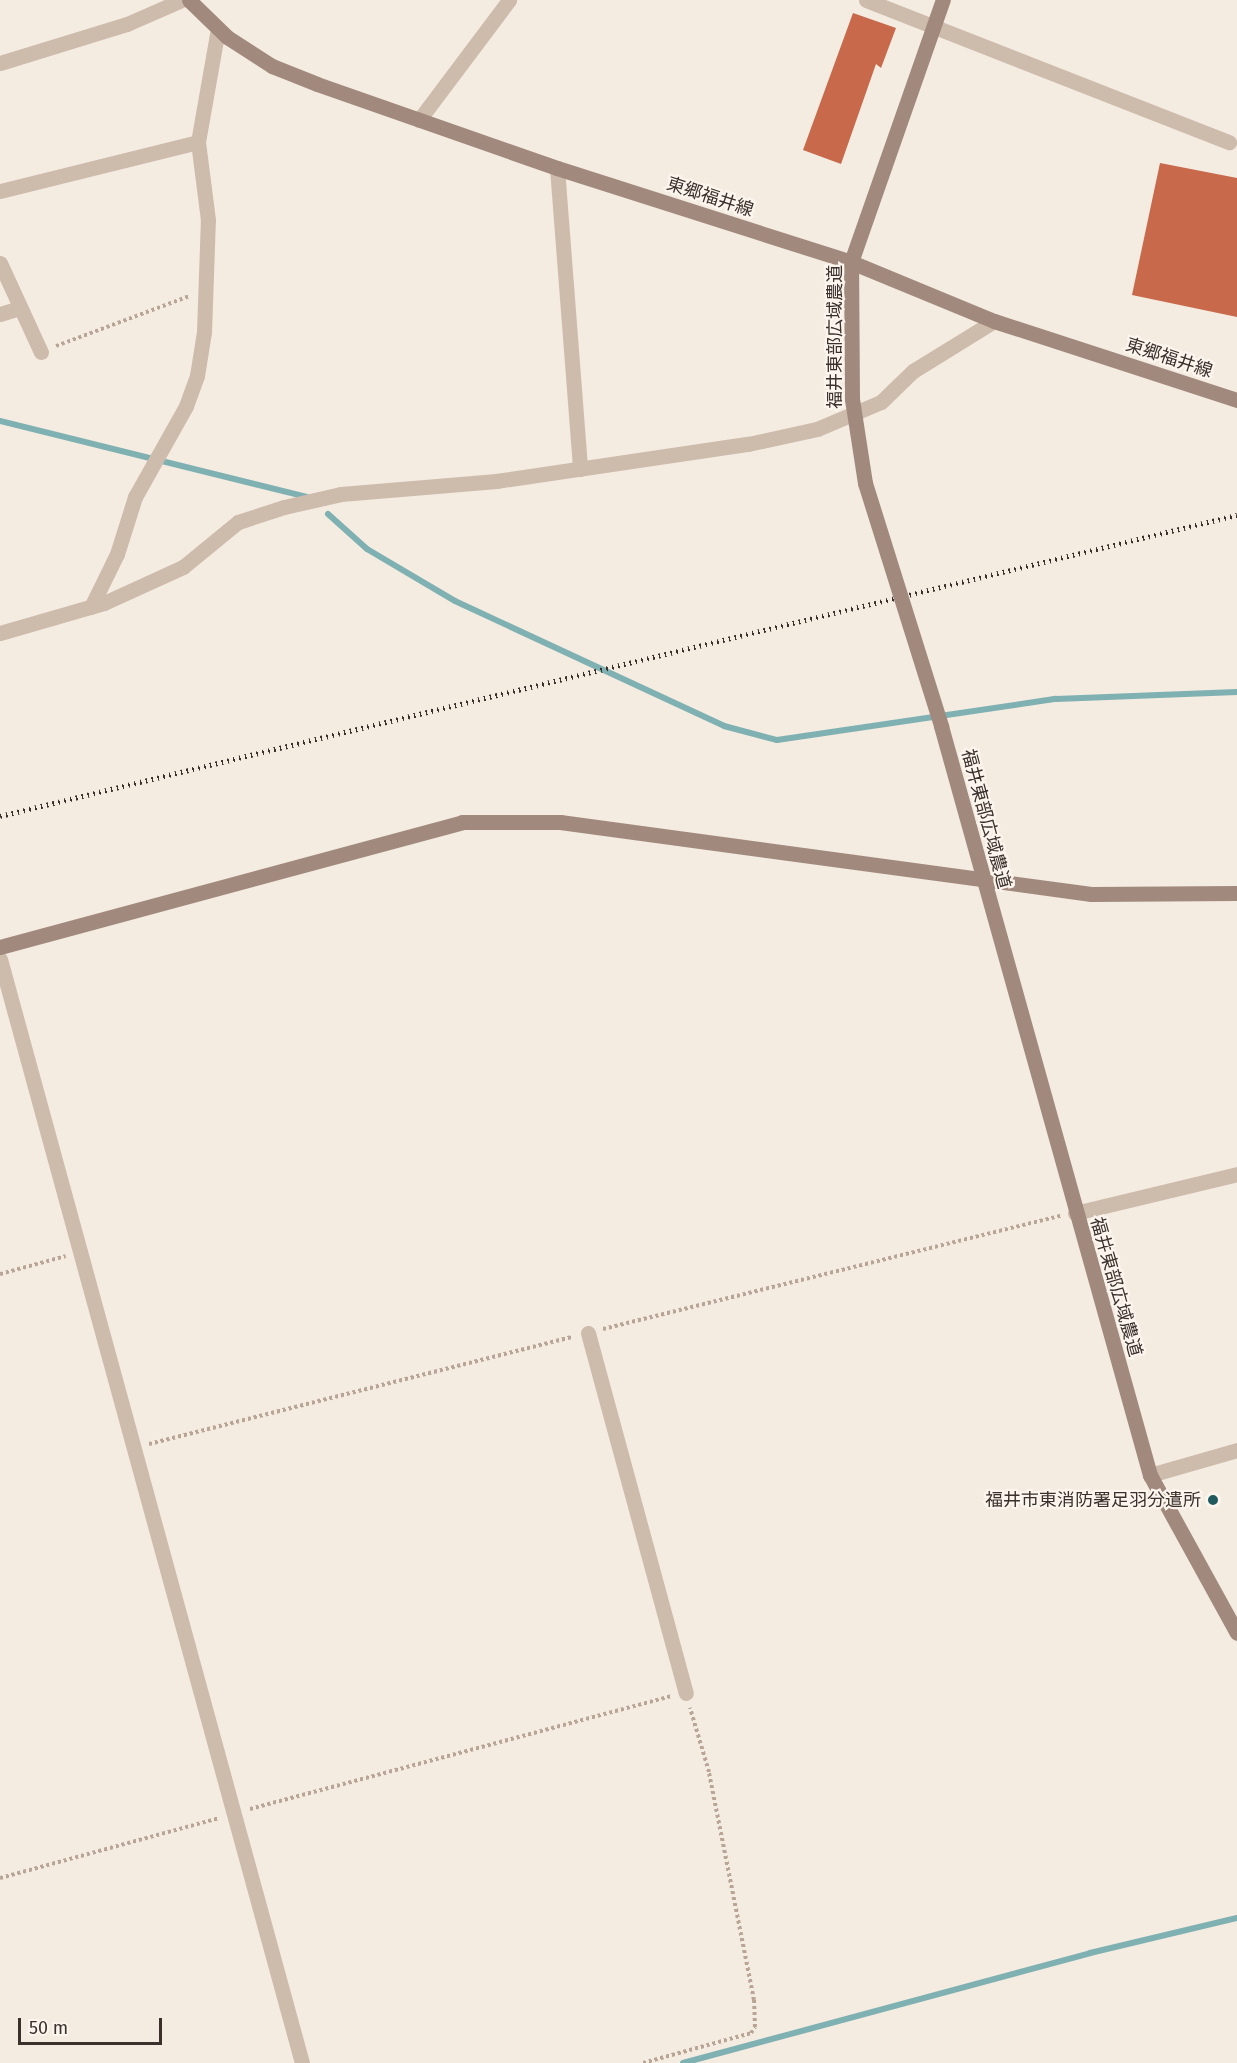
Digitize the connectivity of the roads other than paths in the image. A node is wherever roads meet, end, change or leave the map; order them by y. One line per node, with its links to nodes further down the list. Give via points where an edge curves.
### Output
1 (182, 0): 8 (street, via 127,24)
2 (189, 0): 7 (street, 東郷福井線)
3 (509, 0): 9 (street)
4 (866, 0): 6 (street)
5 (943, 0): 6 (street, 福井東部広域農道)
6 (934, 26): 11 (street); 14 (street, 福井東部広域農道)
7 (218, 29): 9 (street, 東郷福井線, via 272,66); 10 (street)
8 (0, 63)
9 (419, 120): 12 (street, 東郷福井線)
10 (198, 142): 13 (street); 22 (street, via 208,220 204,332 197,376 135,497 117,554)
11 (1229, 142)
12 (557, 168): 14 (street, 東郷福井線); 21 (street)
13 (0, 190)
14 (851, 262): 18 (street, 東郷福井線); 24 (street, 福井東部広域農道, bridge, via 852,399 865,483)
15 (0, 263): 16 (street)
16 (20, 308): 17 (street); 19 (street)
17 (0, 314)
18 (994, 321): 20 (street, 東郷福井線); 21 (street, via 913,371 881,402 817,429 748,444)
19 (41, 352)
20 (1237, 400)
21 (580, 469): 22 (street, via 496,481 341,494 284,507 238,522 183,567)
22 (91, 607): 23 (street)
23 (0, 633)
24 (982, 878): 25 (street, via 1091,894); 26 (street, via 560,822 462,822); 29 (street, 福井東部広域農道)
25 (1237, 893)
26 (0, 946)
27 (0, 960): 35 (street)
28 (1237, 1174): 29 (street)
29 (1075, 1213): 32 (street, 福井東部広域農道)
30 (588, 1333): 34 (street)
31 (1237, 1450): 32 (street)
32 (1150, 1475): 33 (street, 福井東部広域農道)
33 (1237, 1633)
34 (686, 1693)
35 (302, 2063)

